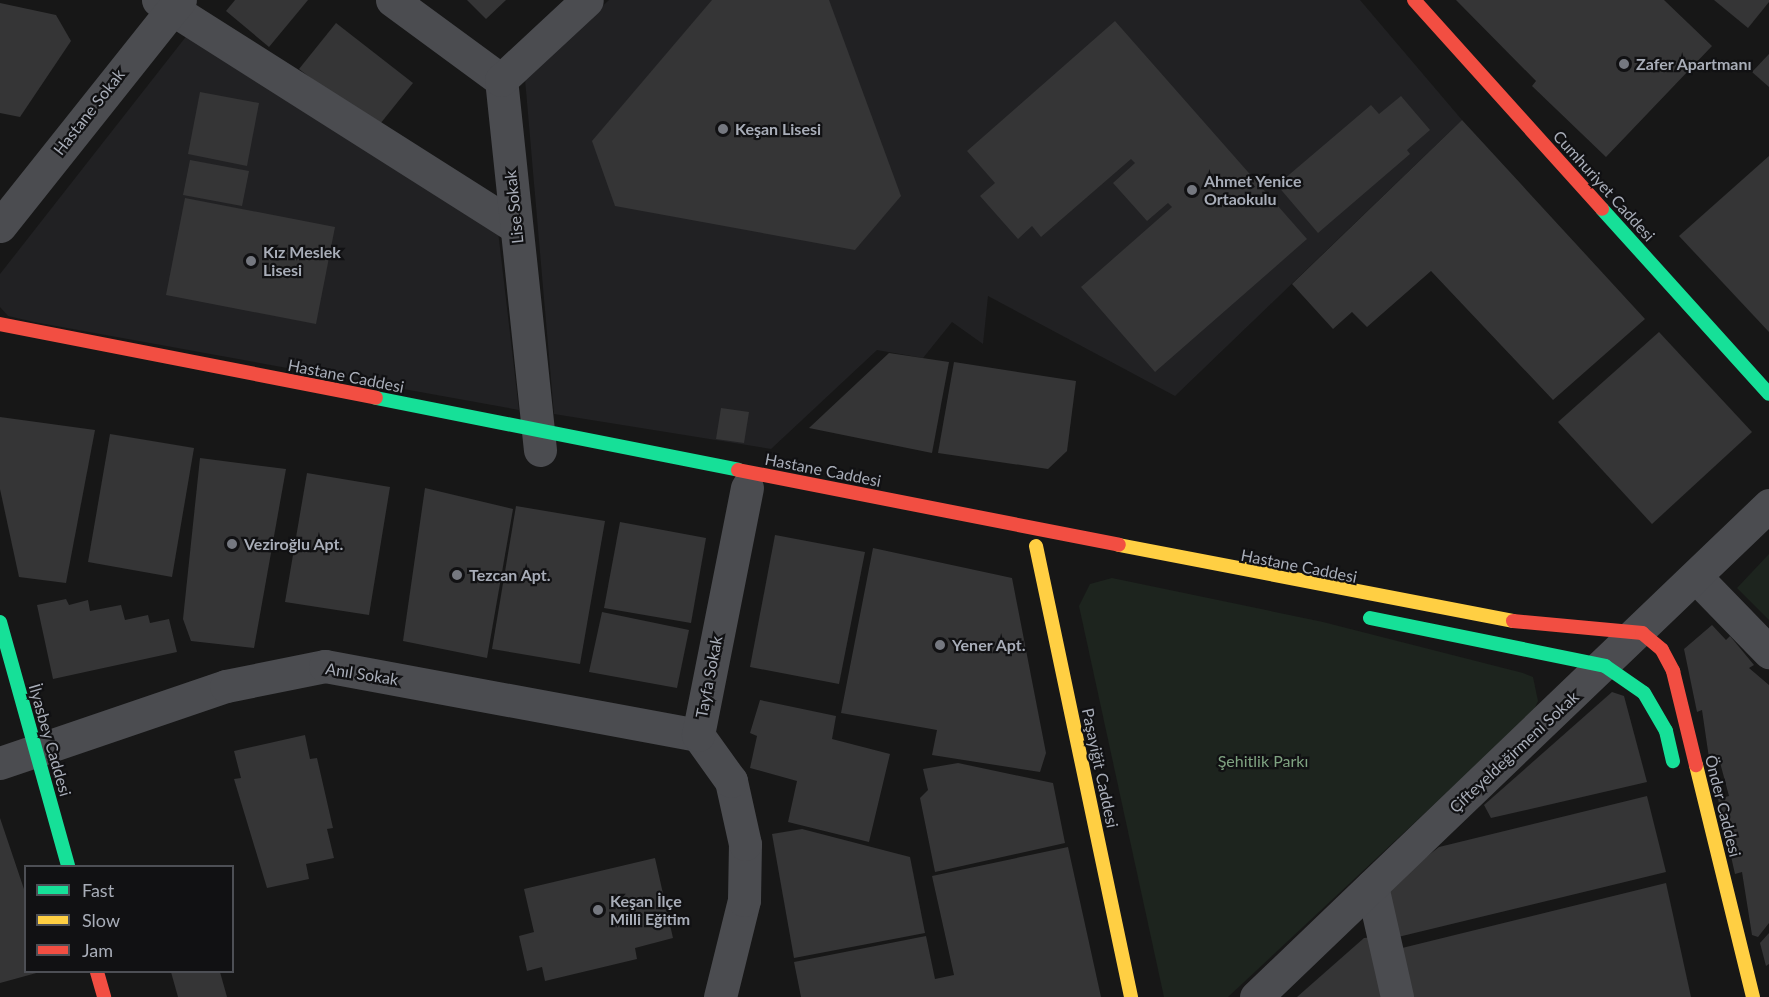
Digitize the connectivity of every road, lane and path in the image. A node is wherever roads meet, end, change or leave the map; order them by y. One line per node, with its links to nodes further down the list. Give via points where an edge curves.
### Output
1 (392, 0): 5 (street)
2 (587, 0): 5 (street)
3 (1414, 0): 9 (main road, Cumhuriyet Caddesi)
4 (169, 3): 6 (street, Hastane Sokak); 7 (street)
5 (501, 80): 7 (street, Lise Sokak)
6 (0, 226)
7 (516, 227): 10 (street, Lise Sokak)
8 (0, 324): 10 (main road, Hastane Caddesi)
9 (1769, 394)
10 (539, 445): 19 (main road, Hastane Caddesi, via 1498,620)
11 (701, 480): 12 (main road, Hastane Caddesi)
12 (747, 488): 14 (main road, Hastane Caddesi); 22 (street, Tayfa Sokak)
13 (1769, 505): 16 (street, Çifteyeldeğirmeni Sokak)
14 (874, 514)
15 (1059, 551): 31 (main road, Paşayiğit Caddesi, via 1030,545)
16 (1696, 577): 19 (street, Çifteyeldeğirmeni Sokak); 20 (street)
17 (1349, 614): 21 (main road)
18 (0, 622): 23 (main road, İlyasbey Caddesi)
19 (1642, 633): 21 (street, Çifteyeldeğirmeni Sokak); 34 (main road, Önder Caddesi, via 1662,650 1673,671)
20 (1769, 652)
21 (1605, 666): 25 (main road, via 1644,693 1658,713); 27 (street, Çifteyeldeğirmeni Sokak)
22 (698, 735): 23 (street, Anıl Sokak, via 325,666 226,686); 30 (street, Tayfa Sokak, via 731,781 745,844 744,900)
23 (37, 753): 24 (street, Anıl Sokak); 26 (main road, İlyasbey Caddesi)
24 (0, 763)
25 (1676, 772)
26 (67, 865)
27 (1372, 886): 32 (street, Çifteyeldeğirmeni Sokak); 33 (street)
28 (97, 973): 29 (main road)
29 (104, 997)
30 (720, 997)
31 (1131, 997)
32 (1256, 997)
33 (1397, 997)
34 (1753, 997)

